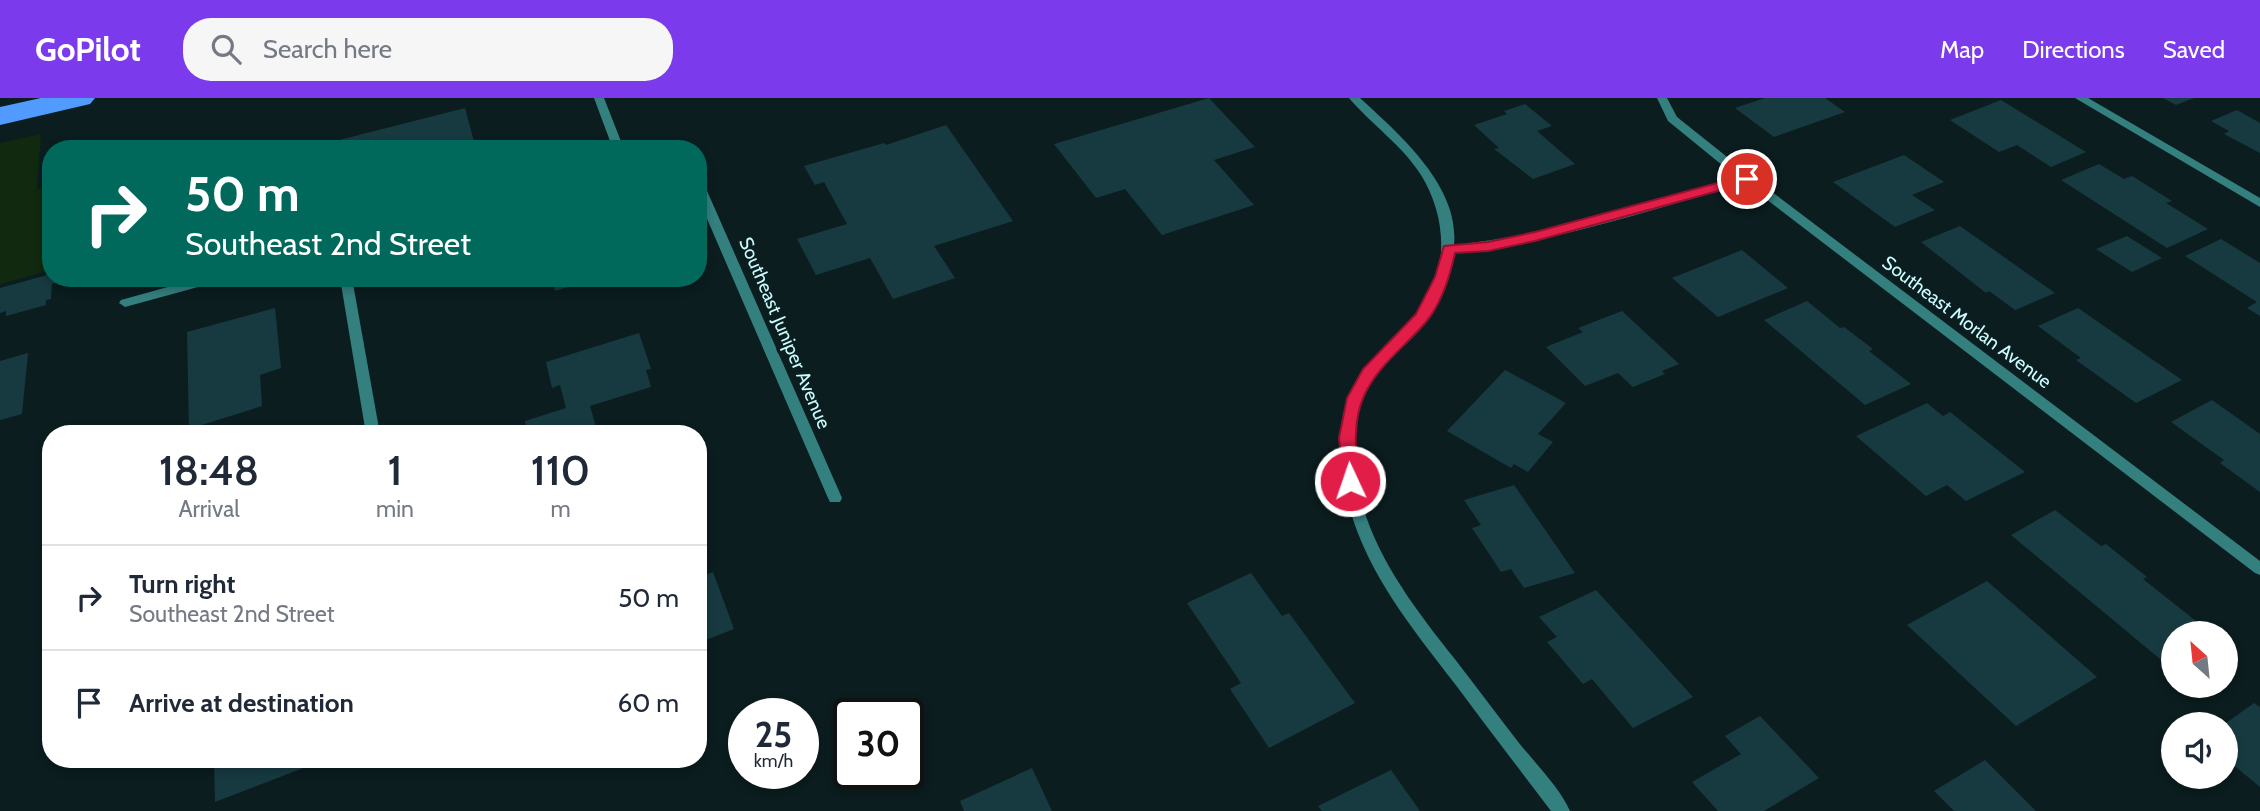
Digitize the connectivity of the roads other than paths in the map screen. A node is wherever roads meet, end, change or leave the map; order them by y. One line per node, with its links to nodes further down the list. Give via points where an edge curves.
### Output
1 (20, 98): 7 (main road)
2 (80, 98): 8 (main road)
3 (599, 98): 9 (street)
4 (1354, 98): 13 (street, via 1430,176 1445,211)
5 (1662, 98): 10 (street, Southeast Morlan Avenue, via 1672,119)
6 (2080, 98): 11 (street)
7 (0, 103)
8 (0, 116)
9 (615, 140)
10 (1747, 179): 13 (street, via 1535,237); 19 (street, Southeast Morlan Avenue)
11 (2260, 203)
12 (707, 205): 18 (street, Southeast Juniper Avenue)
13 (1449, 249): 20 (street, via 1442,277 1422,317 1368,373 1355,398 1347,438 1357,518 1398,596)
14 (183, 287): 16 (street)
15 (348, 287): 17 (street)
16 (125, 303)
17 (371, 425)
18 (835, 498)
19 (2260, 569)
20 (1561, 811)

